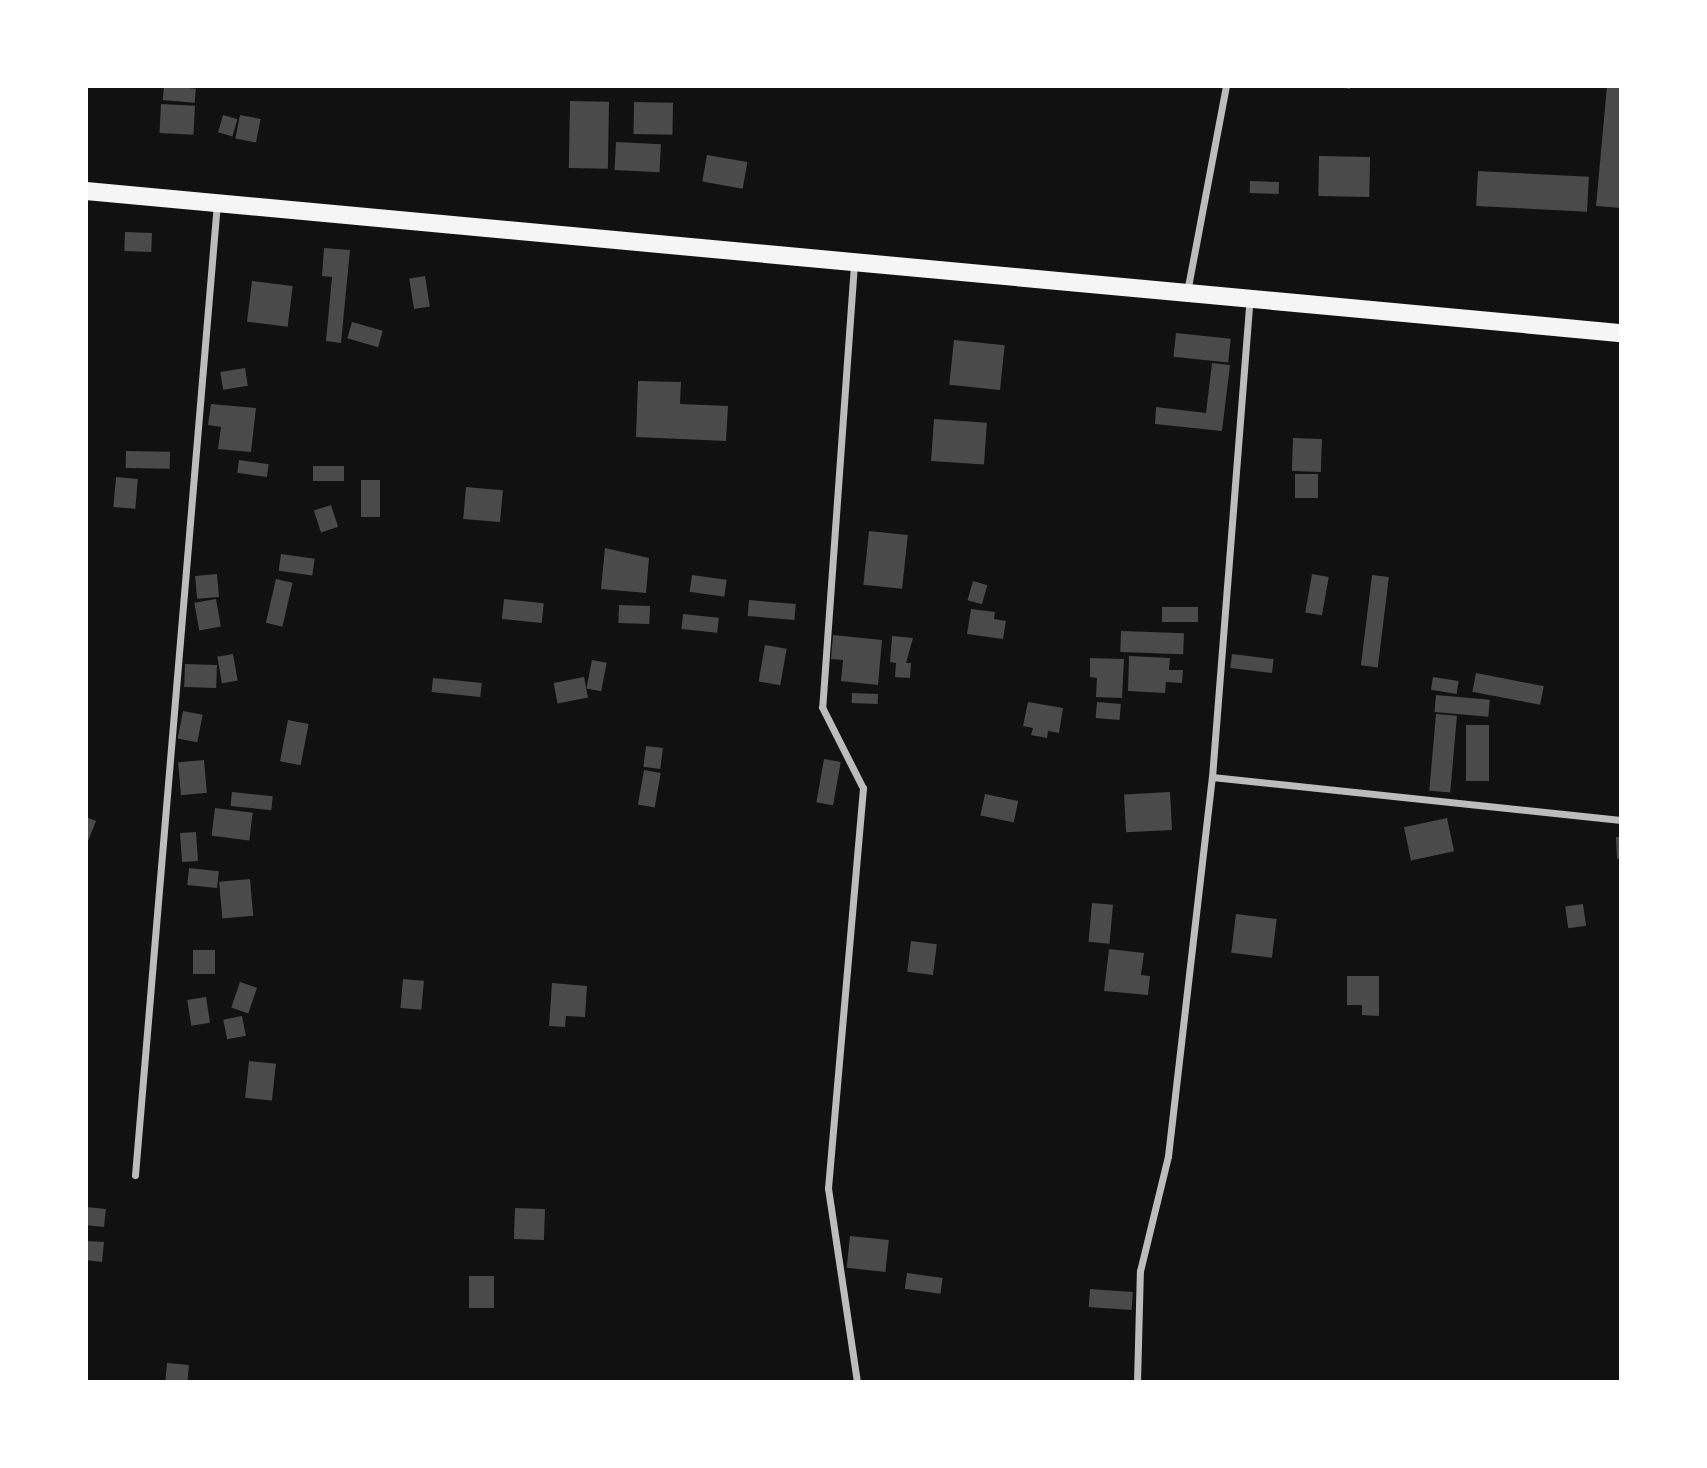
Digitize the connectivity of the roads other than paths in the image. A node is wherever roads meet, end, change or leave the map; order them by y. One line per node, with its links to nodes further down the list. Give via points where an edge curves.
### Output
1 (1226, 86): 5 (street)
2 (86, 191): 3 (main road)
3 (216, 203): 4 (main road); 10 (street)
4 (854, 263): 5 (main road); 11 (street, via 822,707 863,788 828,1188)
5 (1187, 293): 6 (main road)
6 (1250, 297): 7 (main road); 8 (street)
7 (1621, 333)
8 (1212, 777): 9 (street); 12 (street, via 1168,1156 1140,1271)
9 (1621, 820)
10 (135, 1175)
11 (857, 1382)
12 (1137, 1382)

